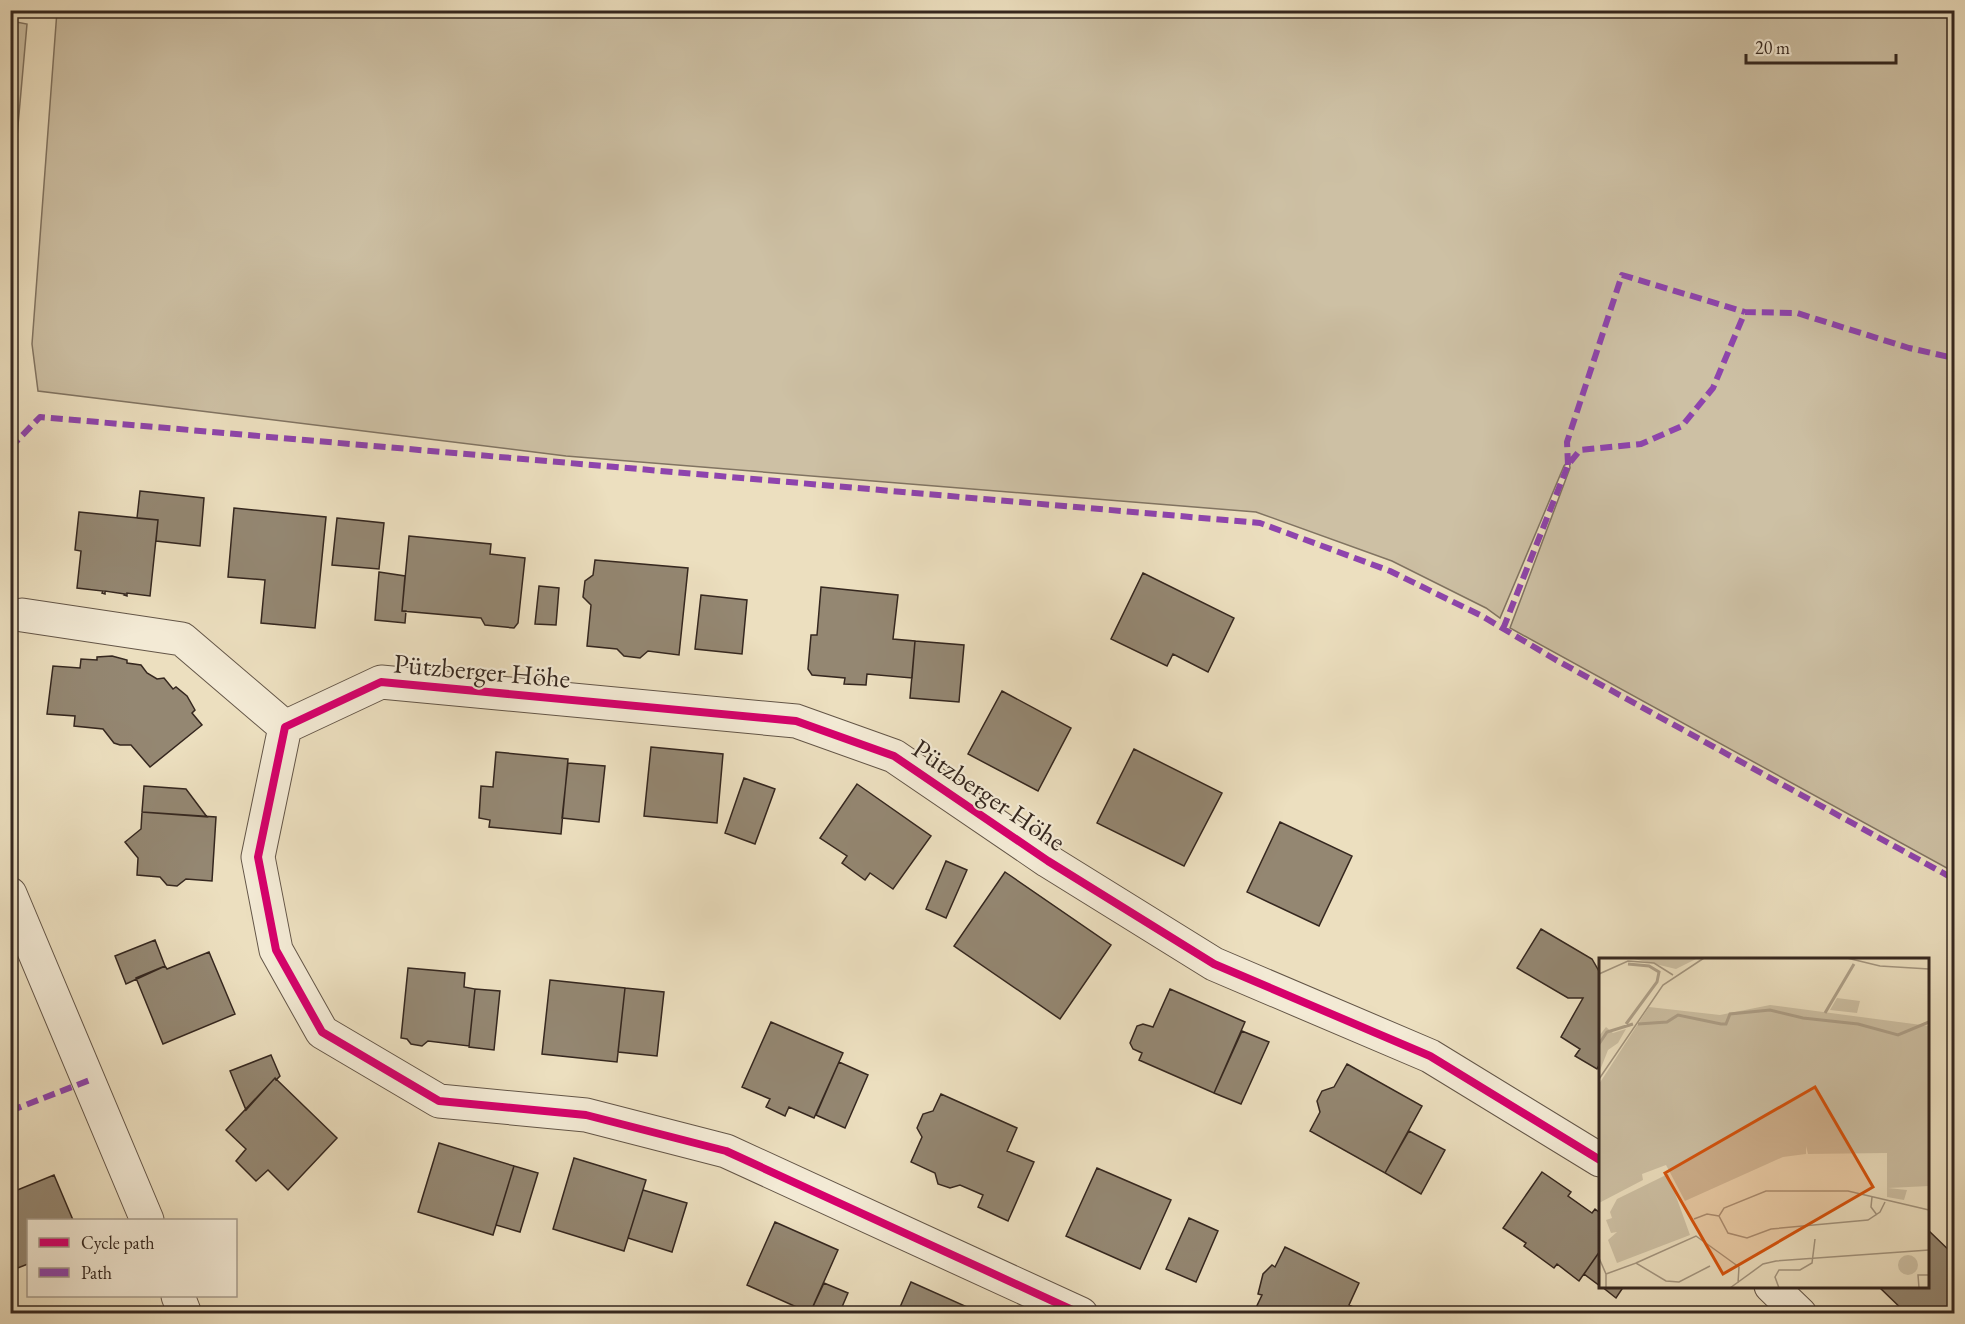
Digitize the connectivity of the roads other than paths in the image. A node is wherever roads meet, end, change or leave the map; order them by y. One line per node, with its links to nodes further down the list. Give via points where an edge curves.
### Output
1 (22, 615): 2 (street, via 182,639)
2 (285, 728): 4 (street, Pützberger Höhe, via 381,682 796,721 894,756 1048,861 1214,964 1430,1056); 9 (street, via 258,857 276,950 322,1032 439,1101 586,1115 726,1151)
3 (10, 894): 5 (street)
4 (1599, 1159)
5 (146, 1219)
6 (1772, 1288): 10 (street)
7 (178, 1297): 8 (street)
8 (185, 1314)
9 (1081, 1314)
10 (1800, 1314)

